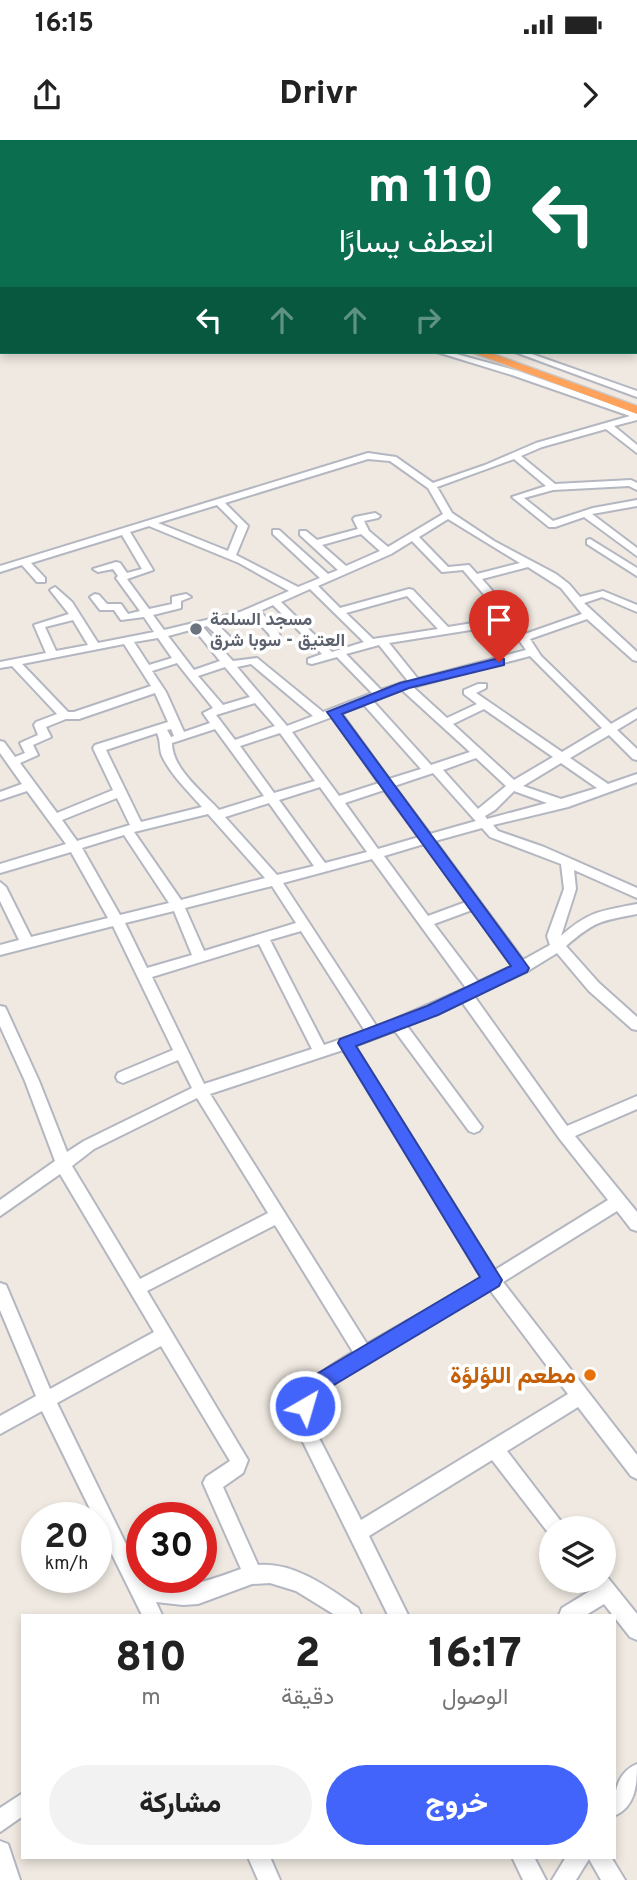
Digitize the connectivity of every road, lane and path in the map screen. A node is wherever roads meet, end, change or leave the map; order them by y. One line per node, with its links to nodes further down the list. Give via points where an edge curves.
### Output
1 (448, 354): 7 (street)
2 (482, 354): 7 (highway)
3 (501, 354): 6 (highway)
4 (525, 354): 5 (street)
5 (637, 394)
6 (637, 403)
7 (636, 417): 8 (street)
8 (609, 427): 9 (street); 10 (street)
9 (637, 450)
10 (514, 455): 11 (street); 12 (street)
11 (432, 486): 14 (street, via 393,459 373,456); 16 (street)
12 (553, 487): 13 (street, via 631,483); 17 (street, via 517,497 551,525)
13 (637, 487)
14 (219, 502): 19 (street); 29 (street, via 243,526)
15 (637, 503): 17 (street)
16 (449, 515): 24 (street); 33 (street)
17 (587, 515): 28 (street)
18 (374, 516): 20 (street, via 358,519)
19 (151, 524): 21 (street); 29 (street)
20 (365, 530): 26 (street); 27 (street)
21 (125, 532): 32 (street); 39 (street, via 148,570)
22 (276, 532): 34 (street)
23 (303, 533): 26 (street)
24 (413, 536): 27 (street); 41 (street, via 446,570 465,567)
25 (590, 542): 31 (street)
26 (314, 544): 30 (street)
27 (387, 552): 37 (street)
28 (637, 554): 31 (street)
29 (231, 556): 45 (street)
30 (329, 557): 34 (street); 37 (street)
31 (619, 561): 38 (street)
32 (25, 562): 35 (street); 42 (street)
33 (531, 563): 41 (street); 49 (street)
34 (311, 564): 40 (street)
35 (0, 569)
36 (98, 569): 39 (street, via 116,565)
37 (344, 570): 40 (street)
38 (637, 573)
39 (124, 577): 53 (street)
40 (326, 578): 43 (street)
41 (475, 578): 56 (street)
42 (41, 580)
43 (311, 585): 45 (street); 52 (street)
44 (55, 590): 55 (street)
45 (298, 591): 48 (street)
46 (94, 597): 53 (street, via 104,608 116,605 125,618)
47 (186, 597): 53 (street, via 176,599 177,606)
48 (275, 601): 51 (street); 68 (street)
49 (578, 601): 50 (street, via 603,594); 54 (street)
50 (637, 609)
51 (253, 610): 57 (street); 63 (street)
52 (340, 611): 59 (street, via 409,592); 64 (street)
53 (147, 613): 60 (street)
54 (589, 615): 61 (street); 70 (street)
55 (76, 616): 66 (street); 69 (street, via 39,625)
56 (511, 620): 59 (street); 61 (street)
57 (210, 623): 58 (street); 65 (street, via 228,639)
58 (197, 626): 60 (street); 65 (street)
59 (443, 629): 64 (street)
60 (161, 634): 62 (street); 71 (street)
61 (523, 638): 67 (street)
62 (127, 640): 66 (street); 76 (street)
63 (277, 641)
64 (377, 642): 68 (street); 78 (street)
65 (213, 646): 74 (street)
66 (95, 647): 69 (street)
67 (533, 652): 78 (street); 95 (street)
68 (334, 653): 72 (street); 81 (street)
69 (53, 656): 73 (street)
70 (637, 658)
71 (179, 659): 76 (street); 77 (street)
72 (312, 661)
73 (16, 663): 75 (street); 88 (street)
74 (229, 664): 77 (street); 82 (street); 89 (street, via 253,660)
75 (0, 665)
76 (146, 670): 80 (street)
77 (192, 674): 85 (street)
78 (410, 684): 81 (street); 91 (street)
79 (482, 685): 84 (street, via 467,691)
80 (157, 688): 88 (street, via 75,716); 90 (street)
81 (379, 694): 83 (street)
82 (259, 698): 85 (street); 94 (street)
83 (366, 700): 86 (street); 104 (street)
84 (484, 705): 91 (street); 102 (street)
85 (220, 709): 92 (street, via 209,713)
86 (334, 712): 89 (street); 107 (street)
87 (637, 713): 95 (street)
88 (65, 715): 103 (street, via 40,725 45,737 26,743 32,755)
89 (321, 717): 94 (street)
90 (174, 724): 93 (street); 96 (street)
91 (445, 724): 100 (street)
92 (216, 725): 96 (street); 99 (street)
93 (161, 729): 97 (street); 111 (street, via 99,748)
94 (284, 729): 99 (street); 106 (street)
95 (611, 730): 101 (street); 102 (street)
96 (181, 738): 97 (street)
97 (166, 743): 116 (street, via 166,753 177,771)
98 (0, 745): 103 (street)
99 (232, 745): 113 (street)
100 (477, 754): 104 (street); 109 (street)
101 (637, 756)
102 (564, 757): 109 (street); 110 (street)
103 (11, 762): 108 (street)
104 (432, 769): 107 (street); 118 (street)
105 (637, 778): 110 (street)
106 (324, 782): 113 (street); 114 (street)
107 (388, 785): 114 (street); 120 (street)
108 (29, 786): 112 (street); 117 (street)
109 (513, 786): 115 (street); 118 (street)
110 (608, 790): 115 (street)
111 (120, 792): 117 (street); 119 (street)
112 (0, 796)
113 (270, 799): 116 (street); 125 (street)
114 (338, 801): 122 (street)
115 (565, 804): 118 (street)
116 (214, 812): 119 (street); 126 (street)
117 (54, 819): 121 (street)
118 (480, 820): 120 (street); 123 (street, via 499,837)
119 (132, 829): 121 (street); 130 (street)
120 (428, 839): 122 (street); 129 (street)
121 (75, 847): 124 (street); 132 (street)
122 (378, 854): 125 (street); 133 (street)
123 (567, 862): 128 (street); 137 (street, via 570,889 554,936)
124 (0, 869)
125 (323, 869): 126 (street)
126 (276, 882): 130 (street); 134 (street)
127 (0, 887): 136 (street)
128 (637, 893)
129 (475, 904): 133 (street); 140 (street)
130 (177, 906): 132 (street); 139 (street)
131 (637, 909): 137 (street, via 585,922)
132 (116, 920): 136 (street); 141 (street)
133 (426, 922): 142 (street)
134 (304, 925): 135 (street); 146 (street)
135 (262, 937): 139 (street); 148 (street)
136 (27, 943): 138 (street)
137 (557, 947): 140 (street); 145 (street)
138 (0, 950)
139 (200, 957): 141 (street)
140 (521, 968): 142 (street)
141 (142, 975): 149 (street)
142 (470, 992): 144 (street); 154 (street)
143 (0, 1011): 155 (street)
144 (398, 1024): 146 (street); 153 (street)
145 (637, 1025)
146 (374, 1034): 147 (street)
147 (346, 1043): 148 (street); 160 (street)
148 (320, 1051): 151 (street)
149 (180, 1053): 150 (street); 151 (street)
150 (123, 1077)
151 (200, 1090): 155 (street, via 103,1137); 158 (street)
152 (637, 1102): 154 (street)
153 (474, 1127)
154 (564, 1134): 156 (street)
155 (63, 1163): 157 (street); 161 (street)
156 (618, 1202): 159 (street); 160 (street)
157 (0, 1209)
158 (279, 1215): 161 (street); 164 (street)
159 (637, 1224)
160 (492, 1280): 164 (street); 165 (street)
161 (138, 1288): 163 (street)
162 (0, 1290): 166 (street)
163 (165, 1335): 166 (street); 173 (street, via 239,1460 237,1467 212,1483)
164 (364, 1355): 171 (street, via 317,1385 304,1413 309,1436)
165 (580, 1396): 168 (street); 169 (street)
166 (46, 1400): 167 (street); 172 (street)
167 (0, 1425)
168 (495, 1449): 170 (street); 171 (street)
169 (637, 1470)
170 (548, 1516)
171 (357, 1533): 182 (street)
172 (126, 1563)
173 (253, 1575): 174 (street); 181 (street, via 269,1573 312,1587)
174 (217, 1587)
175 (141, 1593): 180 (street)
176 (161, 1593): 177 (street)
177 (201, 1593)
178 (595, 1593): 183 (street)
179 (608, 1593): 184 (street)
180 (151, 1614)
181 (350, 1614)
182 (398, 1614)
183 (570, 1614)
184 (637, 1630)
185 (637, 1774): 186 (street)
186 (616, 1803)
187 (21, 1805): 188 (street)
188 (0, 1821)
189 (0, 1853): 194 (street)
190 (259, 1859): 195 (street)
191 (524, 1859): 196 (street)
192 (578, 1859): 197 (street)
193 (600, 1859): 198 (street)
194 (9, 1880)
195 (269, 1880)
196 (535, 1880)
197 (563, 1880)
198 (614, 1880)

